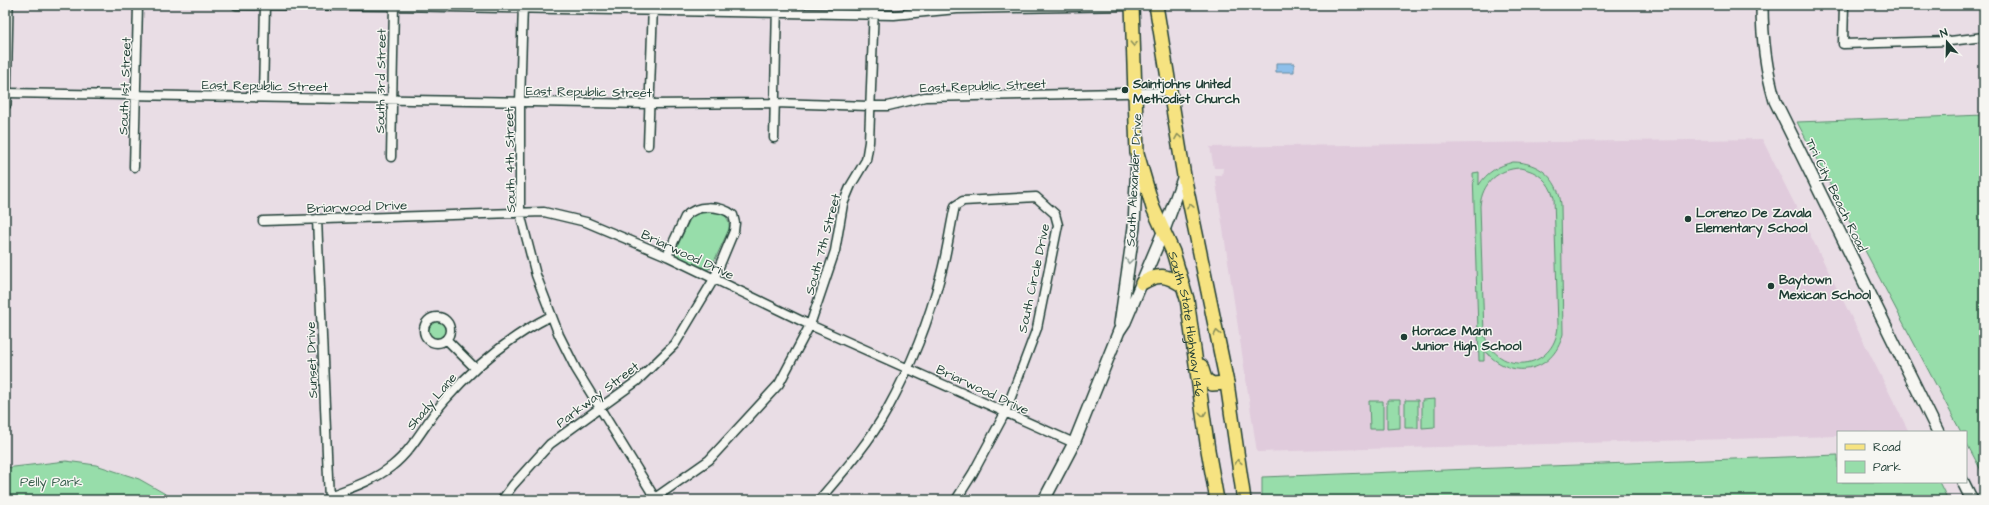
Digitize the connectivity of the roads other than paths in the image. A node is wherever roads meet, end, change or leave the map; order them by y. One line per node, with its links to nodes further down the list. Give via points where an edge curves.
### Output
1 (7, 5): 20 (main road)
2 (138, 5): 18 (street, South 1st Street)
3 (236, 5): 4 (street)
4 (265, 5): 10 (street); 19 (street)
5 (874, 5): 14 (street, South 7th Street)
6 (1132, 5): 14 (street, via 956,9 894,15); 17 (main road, South Alexander Drive, one-way to 17)
7 (1156, 5): 16 (main road, South Alexander Drive)
8 (1762, 5): 50 (main road, Tri City Beach Road, via 1764,49 1768,78 1775,101)
9 (1844, 5): 15 (street, via 1843,44 1950,41)
10 (394, 6): 11 (street); 21 (street, South 3rd Street)
11 (523, 7): 12 (street); 22 (street, South 4th Street)
12 (652, 9): 13 (street); 23 (street)
13 (777, 9): 14 (street); 24 (street)
14 (874, 14): 25 (street, South 7th Street)
15 (1984, 36)
16 (1171, 92): 17 (street, East Republic Street); 31 (main road, South Alexander Drive, one-way to 16)
17 (1137, 93): 25 (street, East Republic Street, via 925,97 888,106); 28 (main road, South Alexander Drive)
18 (137, 95): 19 (street, East Republic Street); 20 (street, East Republic Street); 30 (street, South 1st Street, via 134,115)
19 (263, 96): 21 (street, East Republic Street)
20 (5, 98)
21 (392, 99): 22 (street, East Republic Street); 29 (street, South 3rd Street)
22 (520, 102): 23 (street, East Republic Street); 32 (street, South 4th Street)
23 (650, 104): 24 (street, East Republic Street); 27 (street)
24 (775, 104): 25 (street, East Republic Street); 26 (street)
25 (870, 106): 41 (street, South 7th Street, via 866,160 843,204 835,251)
26 (774, 138)
27 (648, 145)
28 (1137, 153): 35 (main road, South State Highway 146, via 1152,208); 42 (main road, South Alexander Drive, one-way to 42, via 1134,228)
29 (391, 157)
30 (134, 167)
31 (1184, 176): 35 (main road, South Alexander Drive); 47 (main road, one-way to 31)
32 (520, 213): 33 (street, Briarwood Drive); 36 (street, Briarwood Drive, via 544,212 564,215); 40 (street, South 4th Street, via 536,275)
33 (317, 219): 34 (street, Briarwood Drive); 53 (street, Sunset Drive)
34 (263, 220)
35 (1164, 230): 38 (main road, South Alexander Drive); 39 (main road, South State Highway 146)
36 (667, 256): 37 (street, Briarwood Drive); 37 (street, Parkway Street, via 689,212 695,209 727,210 733,215 734,231)
37 (714, 279): 41 (street, Briarwood Drive); 48 (street, Parkway Street, via 675,344 637,381)
38 (1142, 283): 39 (main road, via 1151,277 1169,276); 42 (main road, South Alexander Drive)
39 (1182, 285): 44 (main road, South State Highway 146, via 1187,299)
40 (551, 316): 45 (street, Shady Lane, via 528,327); 48 (street, South 4th Street, via 576,369)
41 (810, 325): 46 (street, Briarwood Drive); 54 (street, South 7th Street, via 779,384 709,460)
42 (1119, 331): 51 (main road, South Alexander Drive)
43 (446, 339): 45 (street)
44 (1194, 347): 47 (main road, via 1205,379 1212,384); 59 (main road, South State Highway 146, one-way to 59)
45 (475, 368): 53 (street, Shady Lane, via 444,400 405,453 393,465 378,476)
46 (908, 368): 49 (street, Briarwood Drive); 49 (street, South Circle Drive, via 930,312 955,206 963,201 1036,197 1055,214 1058,225 1037,328); 56 (street, South Circle Drive, via 886,411 859,452)
47 (1227, 383): 60 (main road, one-way to 47)
48 (599, 407): 54 (street, South 4th Street); 55 (street, Parkway Street, via 550,444)
49 (1005, 413): 51 (street, Briarwood Drive); 57 (street, South Circle Drive)
50 (1938, 431)
51 (1074, 443): 58 (main road, South Alexander Drive)
52 (1964, 483): 61 (main road)
53 (329, 498)
54 (653, 499)
55 (502, 500)
56 (819, 500)
57 (956, 500)
58 (1044, 500)
59 (1217, 500)
60 (1244, 500)
61 (1972, 500)

